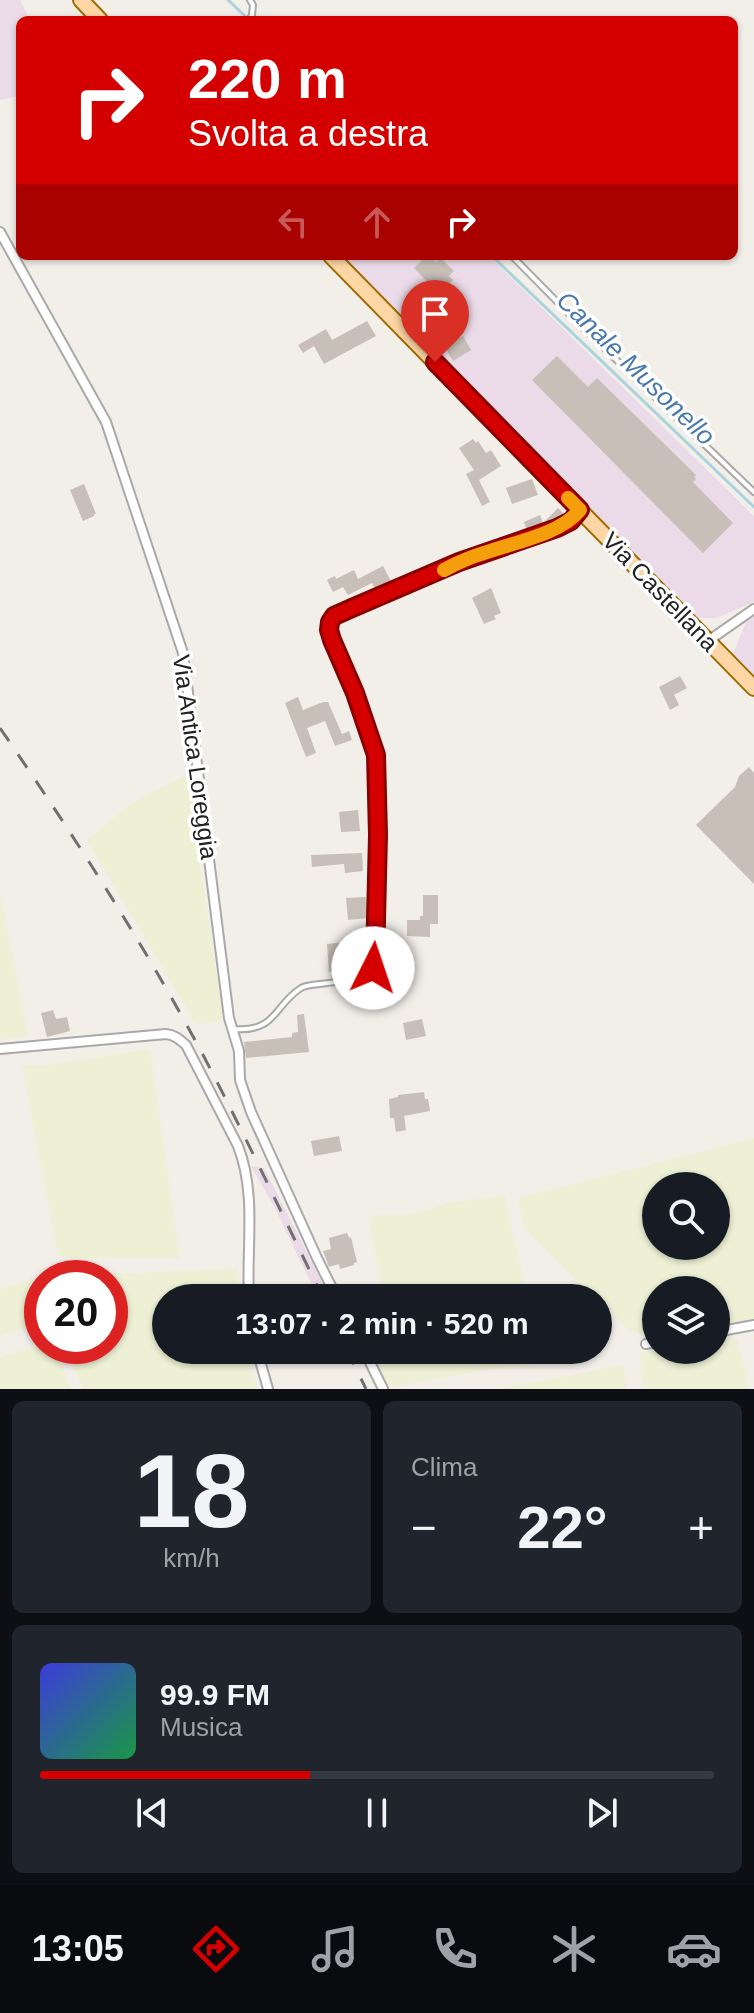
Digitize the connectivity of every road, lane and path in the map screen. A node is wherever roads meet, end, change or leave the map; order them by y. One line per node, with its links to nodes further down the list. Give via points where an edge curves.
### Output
1 (81, 0): 2 (main road)
2 (96, 16)
3 (0, 232): 11 (street, Via Antica Loreggia, via 106,422 183,653)
4 (335, 260): 7 (main road, Via Castellana)
5 (516, 260): 6 (lane)
6 (754, 492)
7 (580, 510): 9 (main road, Via Castellana); 11 (lane, via 557,528 334,616 332,640 376,755 375,961 355,980 305,986 267,1023 249,1030)
8 (754, 609): 9 (street)
9 (708, 641): 10 (main road, Via Castellana)
10 (754, 688)
11 (232, 1028): 14 (street, Via Antica Loreggia, via 251,1112)
12 (0, 1049): 13 (street, via 166,1034 186,1045 246,1172)
13 (249, 1284)
14 (330, 1284)
15 (754, 1325): 16 (street)
16 (730, 1329)
17 (261, 1364): 19 (street)
18 (371, 1364): 20 (street)
19 (268, 1389)
20 (383, 1389)

